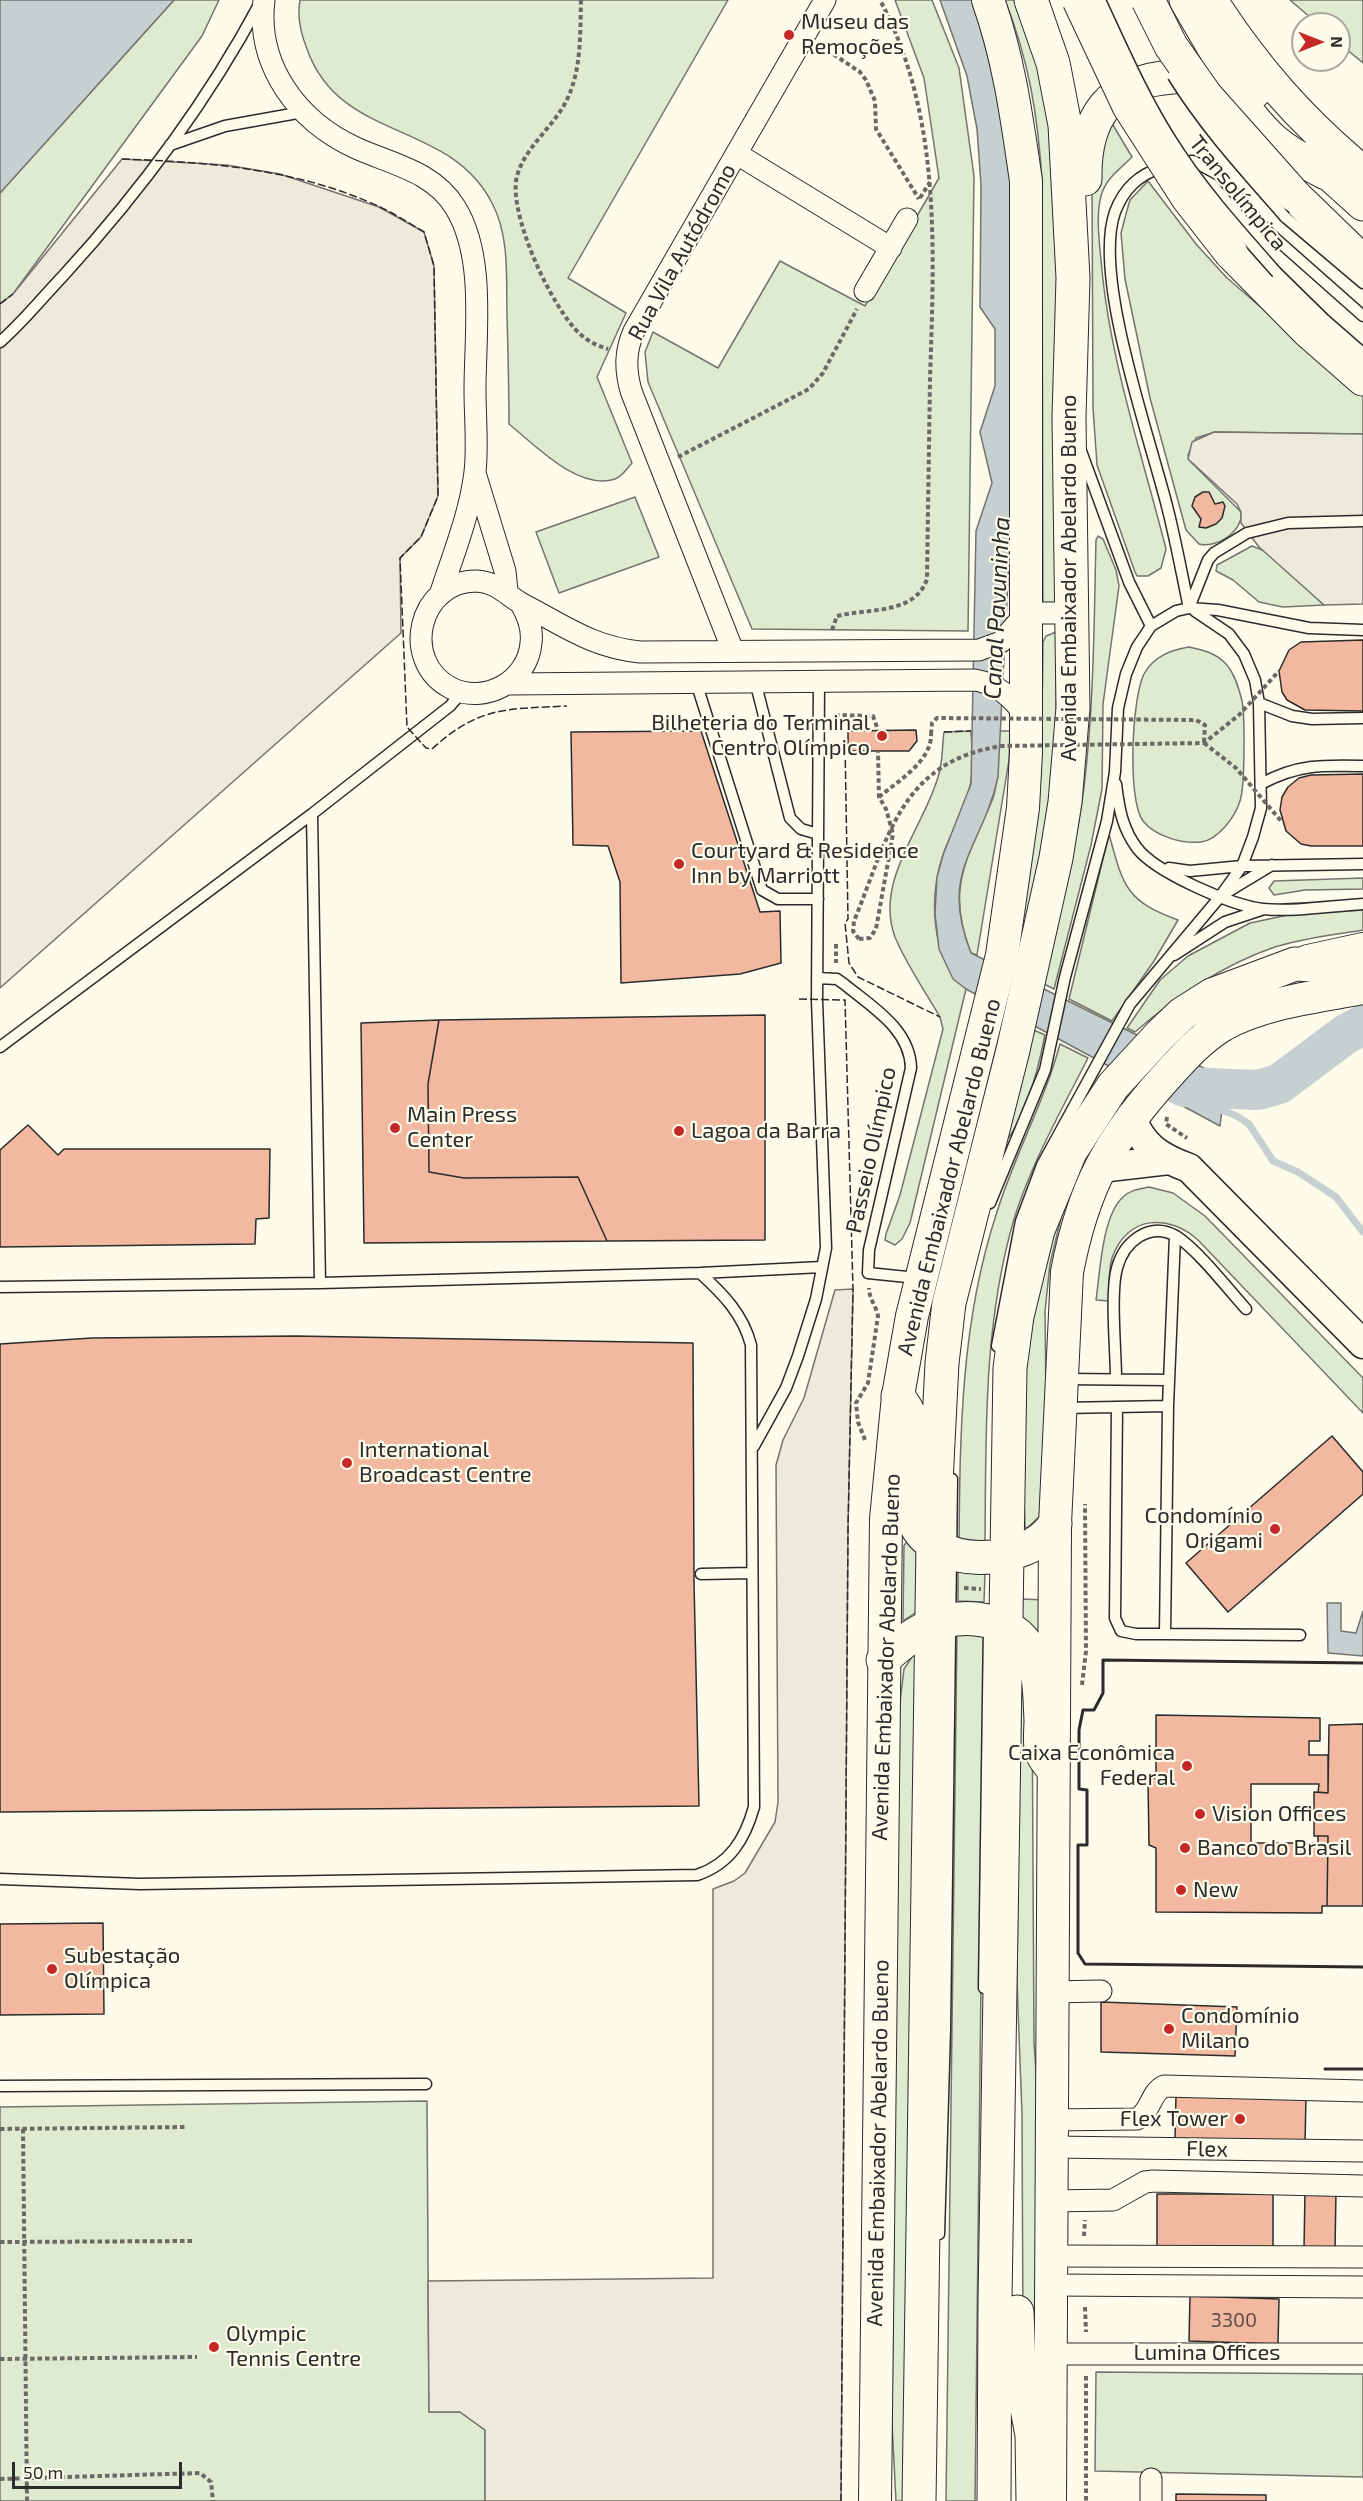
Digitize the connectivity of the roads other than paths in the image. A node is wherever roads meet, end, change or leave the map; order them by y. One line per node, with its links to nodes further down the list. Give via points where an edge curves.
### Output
1 (263, 0): 11 (street, via 262,35 267,55 282,83); 12 (lane)
2 (825, 0): 13 (street, Rua Vila Autódromo)
3 (988, 0): 34 (main road, Avenida Embaixador Abelardo Bueno, via 1013,90 1026,181)
4 (1031, 0): 20 (highway, via 1053,63 1065,125)
5 (1079, 0): 27 (highway, bridge, via 1129,106 1188,198 1231,253 1307,330)
6 (1100, 0): 26 (lane, Transolímpica, bridge, via 1148,103 1213,201 1278,273)
7 (1148, 0): 17 (highway, bridge, via 1171,46)
8 (1186, 0): 15 (highway, via 1214,48)
9 (1211, 0): 14 (main road, via 1243,50 1284,98)
10 (1164, 62): 17 (lane, Transolímpica, bridge, via 1193,108)
11 (305, 112): 12 (lane, via 225,126); 29 (street, via 339,139 427,179 444,193 464,223 474,260)
12 (170, 145): 25 (lane, via 94,241)
13 (737, 154): 19 (street); 38 (street, Rua Vila Autódromo, via 634,331 627,352 626,374)
14 (1363, 172)
15 (1326, 173): 16 (highway); 20 (highway, via 1272,139 1208,77 1140,82 1103,105 1090,128 1084,155 1084,218)
16 (1363, 204)
17 (1289, 206): 21 (highway); 22 (lane, Transolímpica)
18 (907, 219): 19 (street)
19 (891, 248): 23 (street)
20 (1071, 260): 28 (highway, Avenida Embaixador Abelardo Bueno)
21 (1363, 261)
22 (1363, 284)
23 (866, 291)
24 (1363, 316): 33 (lane, via 1267,231 1219,175 1206,166 1181,161 1142,175 1124,194 1115,213 1111,238 1120,331 1168,511)
25 (0, 342)
26 (1363, 353)
27 (1363, 379)
28 (1069, 417): 35 (highway, Avenida Embaixador Abelardo Bueno); 36 (lane, via 1128,582)
29 (475, 472): 31 (street, via 460,537); 32 (street)
30 (1363, 521): 33 (lane, via 1288,523 1247,533 1208,560)
31 (440, 595): 32 (street, via 458,584 477,581 497,586); 43 (street, via 423,620 422,651 433,674)
32 (514, 597): 38 (street, via 605,647 640,652); 42 (street, via 528,618 531,644 525,664)
33 (1189, 608): 36 (lane); 37 (lane, via 1309,628); 44 (lane, via 1214,621 1239,647 1255,681)
34 (1026, 613): 35 (street); 38 (street, via 1005,639 979,650); 45 (main road, Avenida Embaixador Abelardo Bueno)
35 (1071, 613): 61 (highway, Avenida Embaixador Abelardo Bueno, via 1073,708 1065,802)
36 (1151, 626): 48 (lane, via 1126,674 1118,708)
37 (1363, 630)
38 (733, 651)
39 (696, 681): 40 (street); 42 (street); 57 (lane, via 762,890 778,899)
40 (755, 681): 41 (street); 51 (lane, via 790,818 801,829)
41 (819, 681): 45 (street, via 983,682 1004,693); 51 (lane)
42 (509, 684): 43 (street, via 490,692)
43 (462, 692): 50 (lane, via 450,706)
44 (1259, 703): 46 (lane, via 1312,719); 49 (lane)
45 (1026, 716): 61 (main road, Avenida Embaixador Abelardo Bueno)
46 (1363, 718)
47 (1363, 766): 49 (lane, via 1312,765 1292,769)
48 (1115, 771): 52 (lane, via 1120,815 1139,850); 71 (lane, via 1107,821 1065,977 1045,1070)
49 (1261, 784): 55 (lane, via 1261,808)
50 (312, 814): 67 (lane); 76 (lane)
51 (818, 834): 57 (lane)
52 (1154, 863): 55 (lane, via 1190,871); 56 (lane)
53 (1363, 864): 54 (lane)
54 (1272, 865): 55 (lane); 56 (lane)
55 (1242, 866): 56 (lane)
56 (1219, 898): 59 (lane); 62 (lane)
57 (818, 899): 65 (lane)
58 (1363, 904): 59 (lane)
59 (1263, 909): 62 (lane, via 1225,922)
60 (1363, 949): 63 (main road)
61 (1017, 960): 75 (main road, Avenida Embaixador Abelardo Bueno, via 985,1032); 90 (highway, Avenida Embaixador Abelardo Bueno, via 1013,1050 946,1321)
62 (1164, 962): 80 (lane, via 1130,1004 1042,1164 1021,1221)
63 (1296, 964): 64 (highway); 91 (highway, via 1212,995 1182,1014 1113,1086 1070,1152 1038,1230 1017,1316)
64 (1363, 968)
65 (817, 978): 73 (lane, via 826,1221); 75 (lane, Passeio Olímpico, via 837,979 896,1028 909,1048 911,1068 869,1250 868,1273)
66 (1363, 988): 68 (main road, via 1255,1012 1222,1026 1189,1052)
67 (0, 1047)
68 (1147, 1109): 69 (street, via 1139,1137); 70 (main road)
69 (1179, 1164): 70 (street); 79 (street)
70 (1100, 1168): 83 (main road, via 1085,1199 1068,1263)
71 (987, 1212)
72 (1175, 1236): 78 (lane); 81 (lane, via 1149,1231 1139,1235 1127,1246 1117,1267); 82 (lane)
73 (822, 1267): 74 (lane); 87 (lane, via 816,1299 786,1388)
74 (700, 1273): 76 (lane); 87 (lane, via 723,1294 747,1329 753,1377)
75 (921, 1278): 84 (main road, Avenida Embaixador Abelardo Bueno)
76 (320, 1283): 77 (lane)
77 (0, 1287)
78 (1246, 1309)
79 (1363, 1344)
80 (996, 1353)
81 (1116, 1378): 82 (lane); 83 (lane)
82 (1169, 1380): 85 (lane)
83 (1060, 1393): 86 (lane); 89 (main road)
84 (898, 1396): 90 (highway, via 911,1420 912,1517 920,1531); 98 (main road, Avenida Embaixador Abelardo Bueno, via 886,1519)
85 (1168, 1406): 86 (lane); 96 (lane)
86 (1117, 1407): 96 (lane, via 1115,1618 1121,1631)
87 (752, 1449): 92 (lane)
88 (953, 1466): 90 (lane)
89 (1055, 1524): 91 (highway, via 1032,1545); 99 (main road)
90 (942, 1548): 91 (highway); 95 (highway, Avenida Embaixador Abelardo Bueno)
91 (995, 1556): 94 (highway)
92 (752, 1573): 93 (lane); 100 (lane, via 754,1807 741,1842 713,1869 697,1875 175,1884)
93 (701, 1574)
94 (995, 1619): 95 (highway); 99 (highway, via 1026,1644 1035,1659 1040,1674 1041,1751); 103 (lane); 110 (highway)
95 (941, 1622): 98 (highway, via 907,1639); 112 (lane, via 945,2029); 120 (highway, Avenida Embaixador Abelardo Bueno)
96 (1165, 1634): 97 (lane)
97 (1300, 1635)
98 (883, 1660): 119 (main road, Avenida Embaixador Abelardo Bueno)
99 (1052, 1768): 102 (main road)
100 (0, 1879)
101 (1101, 1991): 102 (street)
102 (1051, 1992): 107 (main road)
103 (984, 2000)
104 (426, 2084): 105 (lane)
105 (0, 2086)
106 (1363, 2091): 107 (street, via 1164,2086 1137,2119)
107 (1051, 2134): 108 (street, Flex); 111 (main road)
108 (1363, 2151)
109 (1363, 2186): 111 (street, via 1153,2181 1113,2200)
110 (997, 2196): 121 (highway); 122 (highway, via 1018,2272 1018,2366 1031,2419)
111 (1051, 2201): 114 (main road)
112 (939, 2251)
113 (1363, 2257): 114 (street, via 1084,2256)
114 (1051, 2270): 115 (street, via 1084,2285); 116 (main road)
115 (1363, 2287)
116 (1050, 2354): 117 (street, Lumina Offices); 123 (main road)
117 (1363, 2354)
118 (1151, 2479): 124 (street)
119 (875, 2501)
120 (919, 2501)
121 (994, 2501)
122 (1033, 2501)
123 (1050, 2501)
124 (1151, 2501)

